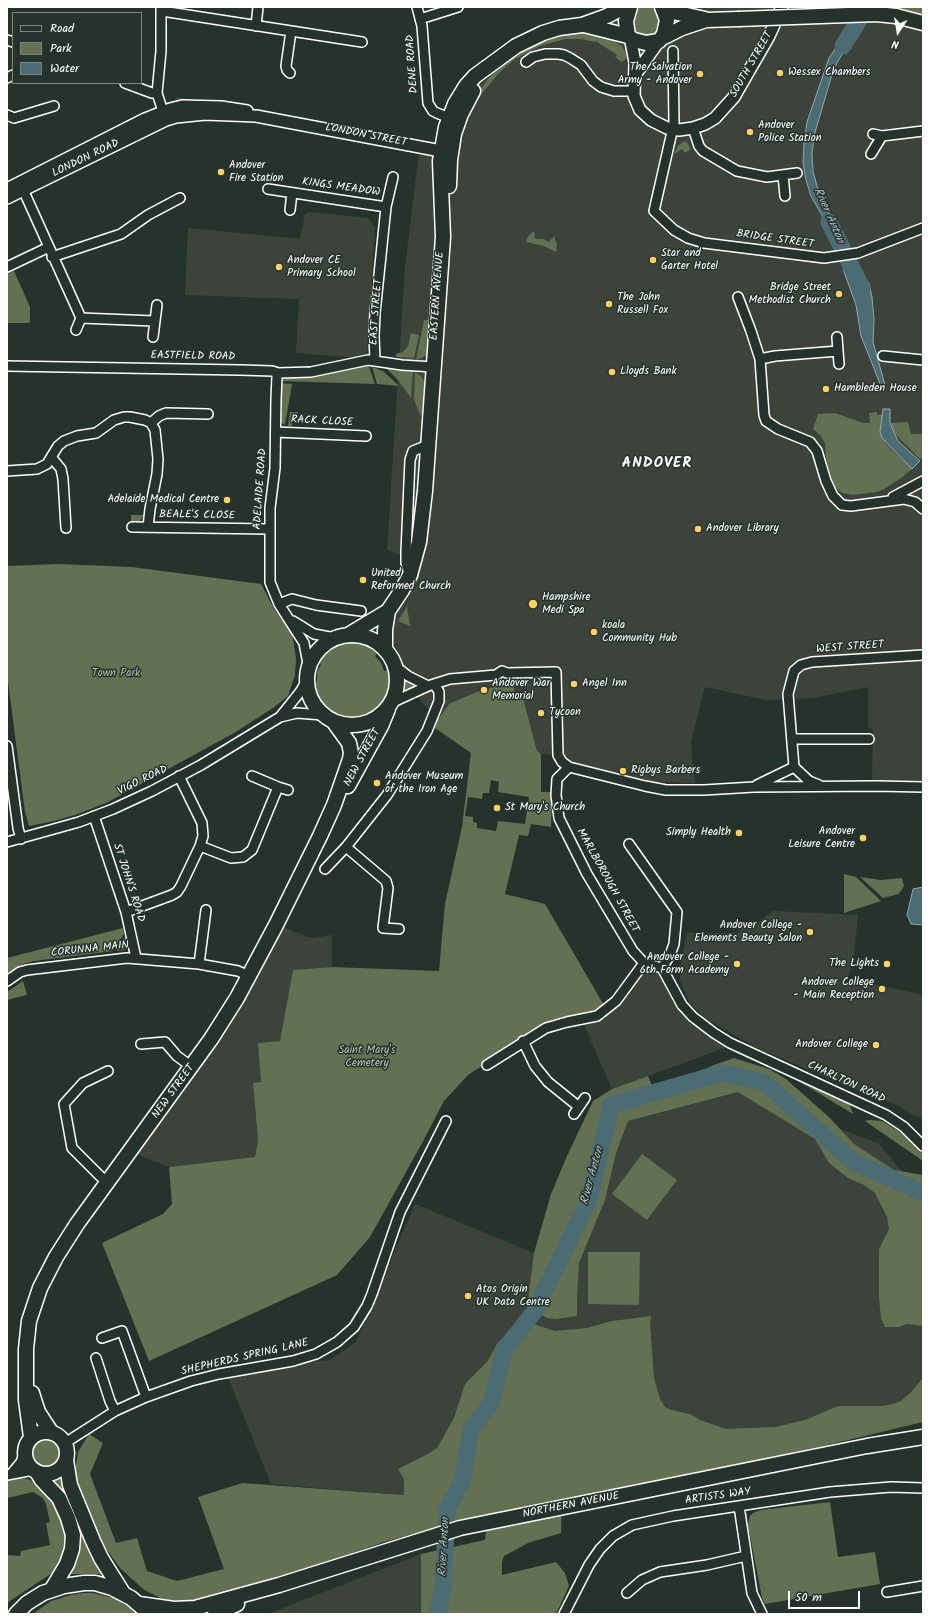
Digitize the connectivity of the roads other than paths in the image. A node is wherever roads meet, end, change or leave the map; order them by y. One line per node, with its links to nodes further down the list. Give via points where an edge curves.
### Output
1 (258, 7): 13 (street)
2 (417, 7): 9 (street, DENE ROAD)
3 (458, 7): 9 (street)
4 (624, 7): 12 (main road, EASTERN AVENUE)
5 (630, 7): 15 (main road, via 626,21)
6 (782, 7): 30 (street, SOUTH STREET, via 769,36 734,97 715,118)
7 (663, 8): 10 (main road); 16 (main road, via 666,26)
8 (162, 9): 13 (street); 25 (street)
9 (420, 19): 29 (street, DENE ROAD, via 428,102 433,111)
10 (706, 20): 11 (main road, bridge, via 876,14); 16 (main road)
11 (923, 23)
12 (582, 25): 15 (main road, EASTERN AVENUE); 20 (main road, EASTERN AVENUE, via 559,28 535,36 506,52)
13 (256, 26): 14 (street)
14 (290, 31): 17 (street); 21 (street, via 286,66)
15 (629, 36): 16 (main road, EASTERN AVENUE, via 646,44); 22 (street, SOUTH STREET)
16 (661, 39): 22 (street, SOUTH STREET)
17 (362, 42)
18 (673, 50): 31 (street)
19 (526, 62): 24 (street, via 540,55 558,54 576,61 593,81 605,89)
20 (487, 67): 29 (main road, EASTERN AVENUE); 29 (main road, EASTERN AVENUE, via 466,86 457,99)
21 (290, 73)
22 (635, 75): 24 (street, SOUTH STREET)
23 (128, 84): 25 (street)
24 (633, 91): 31 (street, SOUTH STREET, via 635,101 643,114 656,124)
25 (157, 93): 28 (street)
26 (54, 106): 27 (street, via 14,118)
27 (7, 115)
28 (164, 116): 33 (street, LONDON STREET, via 256,116); 38 (street, LONDON ROAD)
29 (453, 121): 33 (main road, EASTERN AVENUE); 47 (main road, EASTERN AVENUE, via 448,206)
30 (693, 128): 31 (street, SOUTH STREET); 36 (street, via 703,151 737,171 767,177)
31 (673, 129): 48 (street, BRIDGE STREET, via 654,211 674,230 688,238 704,243 810,257 838,257 866,251)
32 (923, 131): 34 (street, via 878,135)
33 (441, 151): 47 (main road, EASTERN AVENUE)
34 (871, 154)
35 (797, 172): 36 (street)
36 (783, 175): 42 (street)
37 (393, 177): 45 (street, EAST STREET)
38 (21, 186): 39 (street, LONDON ROAD); 43 (street, LONDON ROAD); 49 (street)
39 (7, 189)
40 (268, 189): 41 (street, KINGS MEADOW)
41 (292, 193): 45 (street, KINGS MEADOW); 46 (street, KINGS MEADOW)
42 (785, 196)
43 (7, 198)
44 (180, 198): 50 (street, via 148,215 121,234)
45 (386, 207): 62 (street, EAST STREET, via 374,329)
46 (290, 210)
47 (443, 224): 66 (main road, EASTERN AVENUE)
48 (923, 228)
49 (49, 247): 50 (street); 51 (street)
50 (52, 257): 54 (street)
51 (7, 267)
52 (738, 297): 61 (street)
53 (157, 305): 55 (street)
54 (81, 318): 55 (street); 56 (street)
55 (154, 321): 57 (street)
56 (76, 330)
57 (153, 337)
58 (837, 337): 59 (street)
59 (838, 351): 61 (street); 64 (street)
60 (883, 356): 63 (street)
61 (760, 359): 75 (street, via 766,421 778,429 810,442 817,451 826,481 836,500 842,505 851,506)
62 (376, 360): 66 (street, EAST STREET); 67 (street, EASTFIELD ROAD, via 361,360 311,372)
63 (923, 360)
64 (839, 364)
65 (7, 366): 67 (street, EASTFIELD ROAD, via 232,369)
66 (433, 367): 83 (main road, via 419,542 410,575)
67 (278, 373): 70 (street, ADELAIDE ROAD)
68 (208, 414): 69 (street, via 166,413)
69 (152, 423): 72 (street, via 124,417 114,420 96,434 76,436 64,441 58,446); 78 (street, BEALE'S CLOSE, via 158,460)
70 (276, 432): 71 (street, RACK CLOSE); 80 (street, ADELAIDE ROAD)
71 (366, 436)
72 (52, 458): 73 (street, via 48,464 37,469); 79 (street, via 63,479)
73 (7, 471)
74 (923, 481): 75 (street)
75 (888, 500): 76 (street, via 909,499)
76 (923, 509)
77 (132, 527): 78 (street, BEALE'S CLOSE)
78 (148, 527): 80 (street, BEALE'S CLOSE)
79 (66, 528)
80 (270, 529): 81 (street, ADELAIDE ROAD, via 270,582)
81 (279, 604): 82 (street, via 294,599 316,605); 84 (street, ADELAIDE ROAD)
82 (361, 611)
83 (388, 611): 85 (main road); 86 (main road)
84 (290, 619): 85 (street, ADELAIDE ROAD, via 314,634); 88 (street, ADELAIDE ROAD, via 304,643)
85 (341, 636): 86 (main road, via 357,635 369,639); 88 (main road, via 319,649)
86 (385, 650): 89 (main road)
87 (923, 655): 95 (street, WEST STREET, via 853,658 812,662 801,666 794,671 788,691)
88 (308, 664): 90 (main road)
89 (394, 665): 91 (street, via 412,679); 92 (main road, via 397,684)
90 (306, 682): 93 (street, VIGO ROAD); 94 (main road, via 311,701)
91 (431, 686): 92 (street); 98 (street, via 450,679 496,675 502,671 556,672 558,755); 115 (street, via 439,692 427,731 388,794)
92 (390, 706): 94 (main road, via 376,718 363,722 346,724); 107 (main road, NEW STREET, via 371,746)
93 (280, 717): 94 (street, VIGO ROAD, via 297,713); 100 (street, VIGO ROAD)
94 (328, 718): 107 (main road, NEW STREET, via 346,738 351,753)
95 (792, 739): 96 (street); 99 (street, WEST STREET)
96 (869, 739)
97 (7, 746): 111 (street)
98 (569, 767): 103 (street, via 666,790); 109 (street, MARLBOROUGH STREET, via 557,778)
99 (794, 767): 103 (street); 104 (street, via 809,781)
100 (180, 776): 108 (street, VIGO ROAD); 114 (street, via 202,823 203,836)
101 (252, 776): 102 (street)
102 (278, 787): 106 (street); 114 (street, via 248,855 238,859 231,858)
103 (754, 787): 104 (street)
104 (824, 787): 105 (street)
105 (923, 787)
106 (288, 790)
107 (334, 805): 124 (main road, NEW STREET, via 297,884)
108 (94, 816): 111 (street, VIGO ROAD); 118 (street, ST JOHN'S ROAD)
109 (559, 818): 110 (street); 121 (street, MARLBOROUGH STREET, via 597,892 633,951)
110 (555, 827)
111 (21, 839): 112 (street, VIGO ROAD)
112 (7, 842)
113 (628, 844): 123 (street, via 677,912 672,952)
114 (200, 846): 118 (street, via 177,892)
115 (346, 847): 116 (street); 119 (street, via 386,881 388,888 379,928)
116 (325, 869)
117 (206, 910): 122 (street)
118 (126, 912): 120 (street, ST JOHN'S ROAD)
119 (399, 929)
120 (136, 958): 122 (street, CORUNNA MAIN); 125 (street, CORUNNA MAIN, via 27,970)
121 (644, 963): 123 (street); 126 (street, via 616,1001 597,1016 546,1028)
122 (199, 964): 124 (street, CORUNNA MAIN, via 238,971)
123 (662, 968): 133 (street, CHARLTON ROAD, via 682,1005 714,1033 886,1115)
124 (249, 976): 129 (main road, NEW STREET)
125 (7, 981)
126 (523, 1041): 128 (street); 131 (street, via 535,1066 576,1110)
127 (141, 1044): 129 (street, via 164,1042)
128 (487, 1065)
129 (192, 1067): 134 (main road, NEW STREET)
130 (108, 1071): 134 (street, via 83,1084 64,1104 72,1148)
131 (585, 1098)
132 (446, 1121): 138 (street, SHEPHERDS SPRING LANE, via 400,1212 372,1294 354,1327 337,1342 316,1354 293,1361 198,1379)
133 (923, 1146)
134 (107, 1182): 137 (main road, NEW STREET, via 65,1242 37,1296 28,1330)
135 (102, 1338): 138 (street, via 122,1331)
136 (96, 1358): 139 (street)
137 (27, 1378): 141 (main road, NEW STREET, via 38,1412); 142 (main road, NEW STREET, via 26,1400)
138 (146, 1397): 139 (street, SHEPHERDS SPRING LANE)
139 (115, 1411): 144 (street, SHEPHERDS SPRING LANE)
140 (923, 1429): 145 (main road, NORTHERN AVENUE)
141 (51, 1432): 142 (main road, via 41,1432); 144 (main road, NEW STREET, via 62,1438)
142 (31, 1437): 146 (main road)
143 (923, 1437): 145 (main road, NORTHERN AVENUE)
144 (65, 1443): 147 (main road)
145 (867, 1446): 153 (main road, NORTHERN AVENUE, via 460,1528)
146 (24, 1454): 148 (main road); 149 (street, via 21,1462)
147 (66, 1460): 148 (main road, via 54,1472 42,1474); 157 (main road, via 70,1485 93,1541)
148 (35, 1471): 149 (street); 155 (main road, via 59,1498 73,1535 67,1564)
149 (9, 1474)
150 (923, 1488): 151 (street, ARTISTS WAY, via 867,1488)
151 (738, 1506): 152 (street); 163 (street, ARTISTS WAY, via 647,1521 620,1531 604,1544 594,1557)
152 (746, 1556): 158 (street, via 660,1572 642,1580); 164 (street, via 752,1593)
153 (279, 1585): 159 (main road, NORTHERN AVENUE, via 195,1608 174,1609); 162 (main road, NORTHERN AVENUE)
154 (923, 1586): 156 (street)
155 (52, 1589): 157 (main road, via 95,1583); 160 (main road)
156 (887, 1592)
157 (123, 1593): 159 (main road)
158 (627, 1593)
159 (139, 1604): 161 (main road)
160 (15, 1612)
161 (149, 1614)
162 (215, 1614)
163 (564, 1614)
164 (762, 1614)

